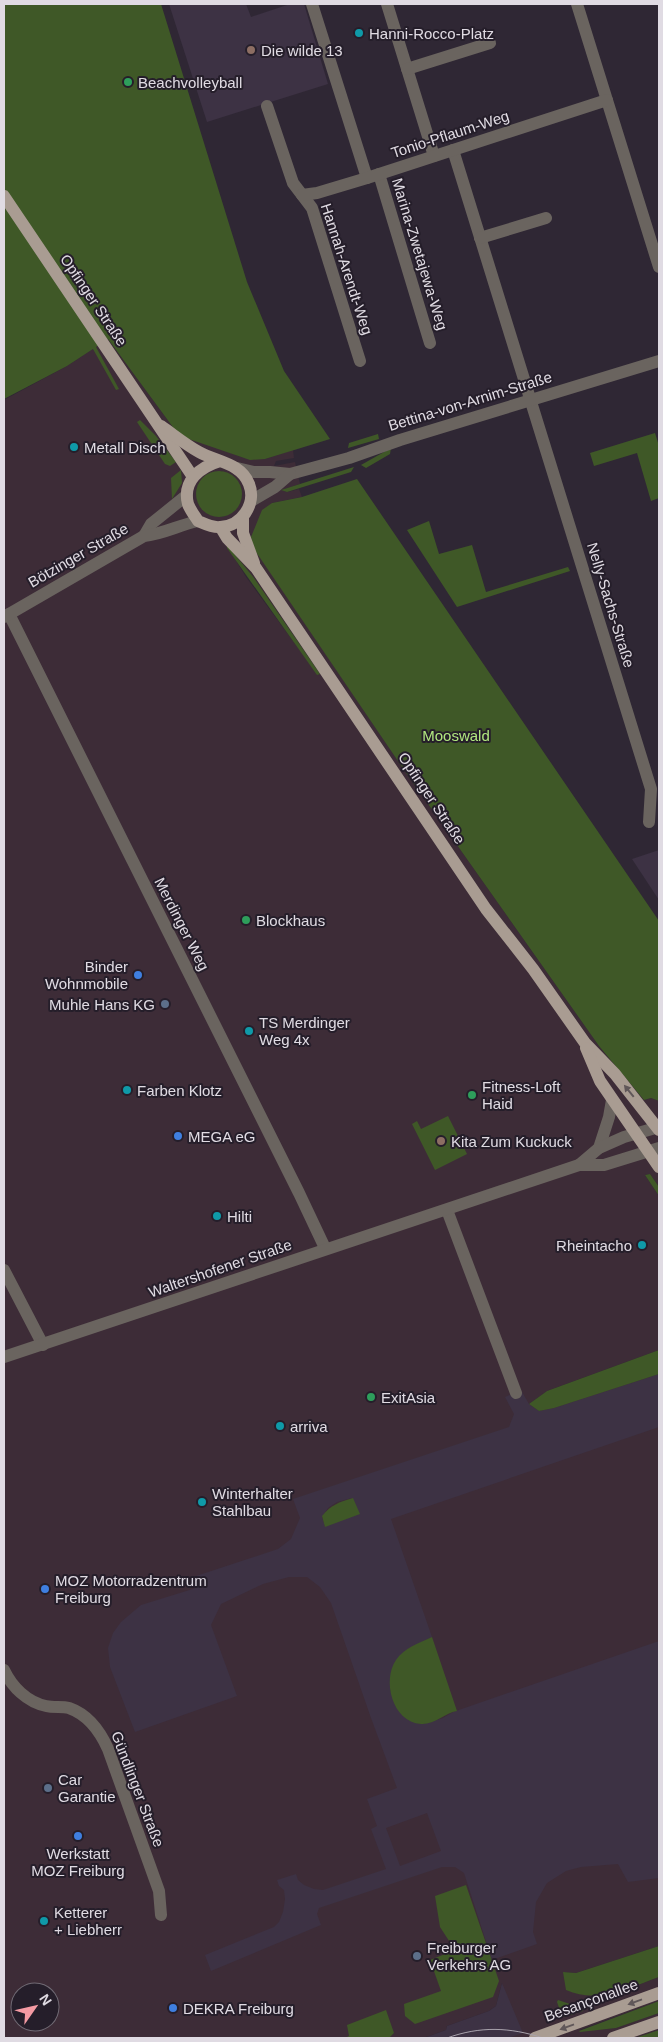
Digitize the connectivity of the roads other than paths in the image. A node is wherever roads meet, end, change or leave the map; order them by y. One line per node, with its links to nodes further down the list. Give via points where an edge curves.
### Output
1 (312, 4): 11 (street)
2 (387, 4): 5 (street)
3 (577, 4): 6 (street)
4 (490, 43): 5 (street)
5 (407, 68): 9 (street)
6 (607, 100): 8 (street, Tonio-Pflaum-Weg); 16 (street)
7 (267, 106): 12 (street, Hannah-Arendt-Weg, via 293,183)
8 (453, 150): 9 (street, Tonio-Pflaum-Weg); 15 (street, Nelly-Sachs-Straße)
9 (434, 156): 10 (street, Tonio-Pflaum-Weg)
10 (379, 174): 11 (street, Tonio-Pflaum-Weg); 17 (street, Marina-Zwetajewa-Weg)
11 (366, 178): 12 (street, Tonio-Pflaum-Weg)
12 (302, 195): 18 (street, Hannah-Arendt-Weg, via 312,208)
13 (4, 196): 21 (main road, Opfinger Straße)
14 (546, 218): 15 (street)
15 (480, 238): 20 (street, Nelly-Sachs-Straße)
16 (659, 266)
17 (430, 343)
18 (360, 361)
19 (659, 361): 20 (street, Bettina-von-Arnim-Straße)
20 (530, 400): 24 (street, Bettina-von-Arnim-Straße); 34 (street, Nelly-Sachs-Straße, via 650,789)
21 (158, 423): 22 (main road, Opfinger Straße); 25 (main road, Opfinger Straße)
22 (220, 462): 23 (main road, Opfinger Straße); 25 (main road, via 200,469)
23 (237, 468): 24 (street, Bettina-von-Arnim-Straße); 27 (main road, via 250,485)
24 (290, 474): 27 (street, Bettina-von-Arnim-Straße)
25 (192, 477): 26 (main road)
26 (187, 495): 29 (main road, via 188,506); 31 (street, Bötzinger Straße, via 151,524)
27 (251, 501): 28 (main road)
28 (243, 517): 30 (main road, via 233,525); 32 (main road, Opfinger Straße, via 243,533)
29 (198, 521): 30 (main road); 31 (street, Bötzinger Straße, via 181,524 162,534)
30 (221, 528): 32 (main road, Opfinger Straße)
31 (144, 536): 33 (street, Bötzinger Straße)
32 (256, 568): 35 (main road, Opfinger Straße, via 486,908)
33 (6, 616): 44 (street, Merdinger Weg)
34 (649, 822)
35 (585, 1043): 36 (main road, Opfinger Straße, via 600,1082); 37 (main road, Opfinger Straße, one-way to 35)
36 (612, 1100): 38 (main road, Opfinger Straße); 39 (street)
37 (659, 1128): 38 (street, Waltershofener Straße)
38 (636, 1134): 39 (street, Waltershofener Straße); 40 (main road, Opfinger Straße)
39 (599, 1148): 41 (street, Waltershofener Straße)
40 (654, 1149): 41 (street, Waltershofener Straße, via 604,1165); 42 (main road, Opfinger Straße)
41 (579, 1164): 43 (street, Waltershofener Straße)
42 (659, 1167)
43 (447, 1210): 44 (street, Waltershofener Straße); 48 (street)
44 (325, 1248): 46 (street, Waltershofener Straße)
45 (4, 1270): 46 (street)
46 (43, 1345): 47 (street, Waltershofener Straße)
47 (4, 1357)
48 (516, 1393)
49 (4, 1670): 50 (street, Gündlinger Straße, via 9,1682 29,1700 46,1706 69,1708 89,1720 100,1732 159,1891)
50 (161, 1915)
51 (659, 1993): 53 (main road, Besançonallee, one-way to 53)
52 (659, 2022): 54 (main road)
53 (535, 2038)
54 (613, 2038)

